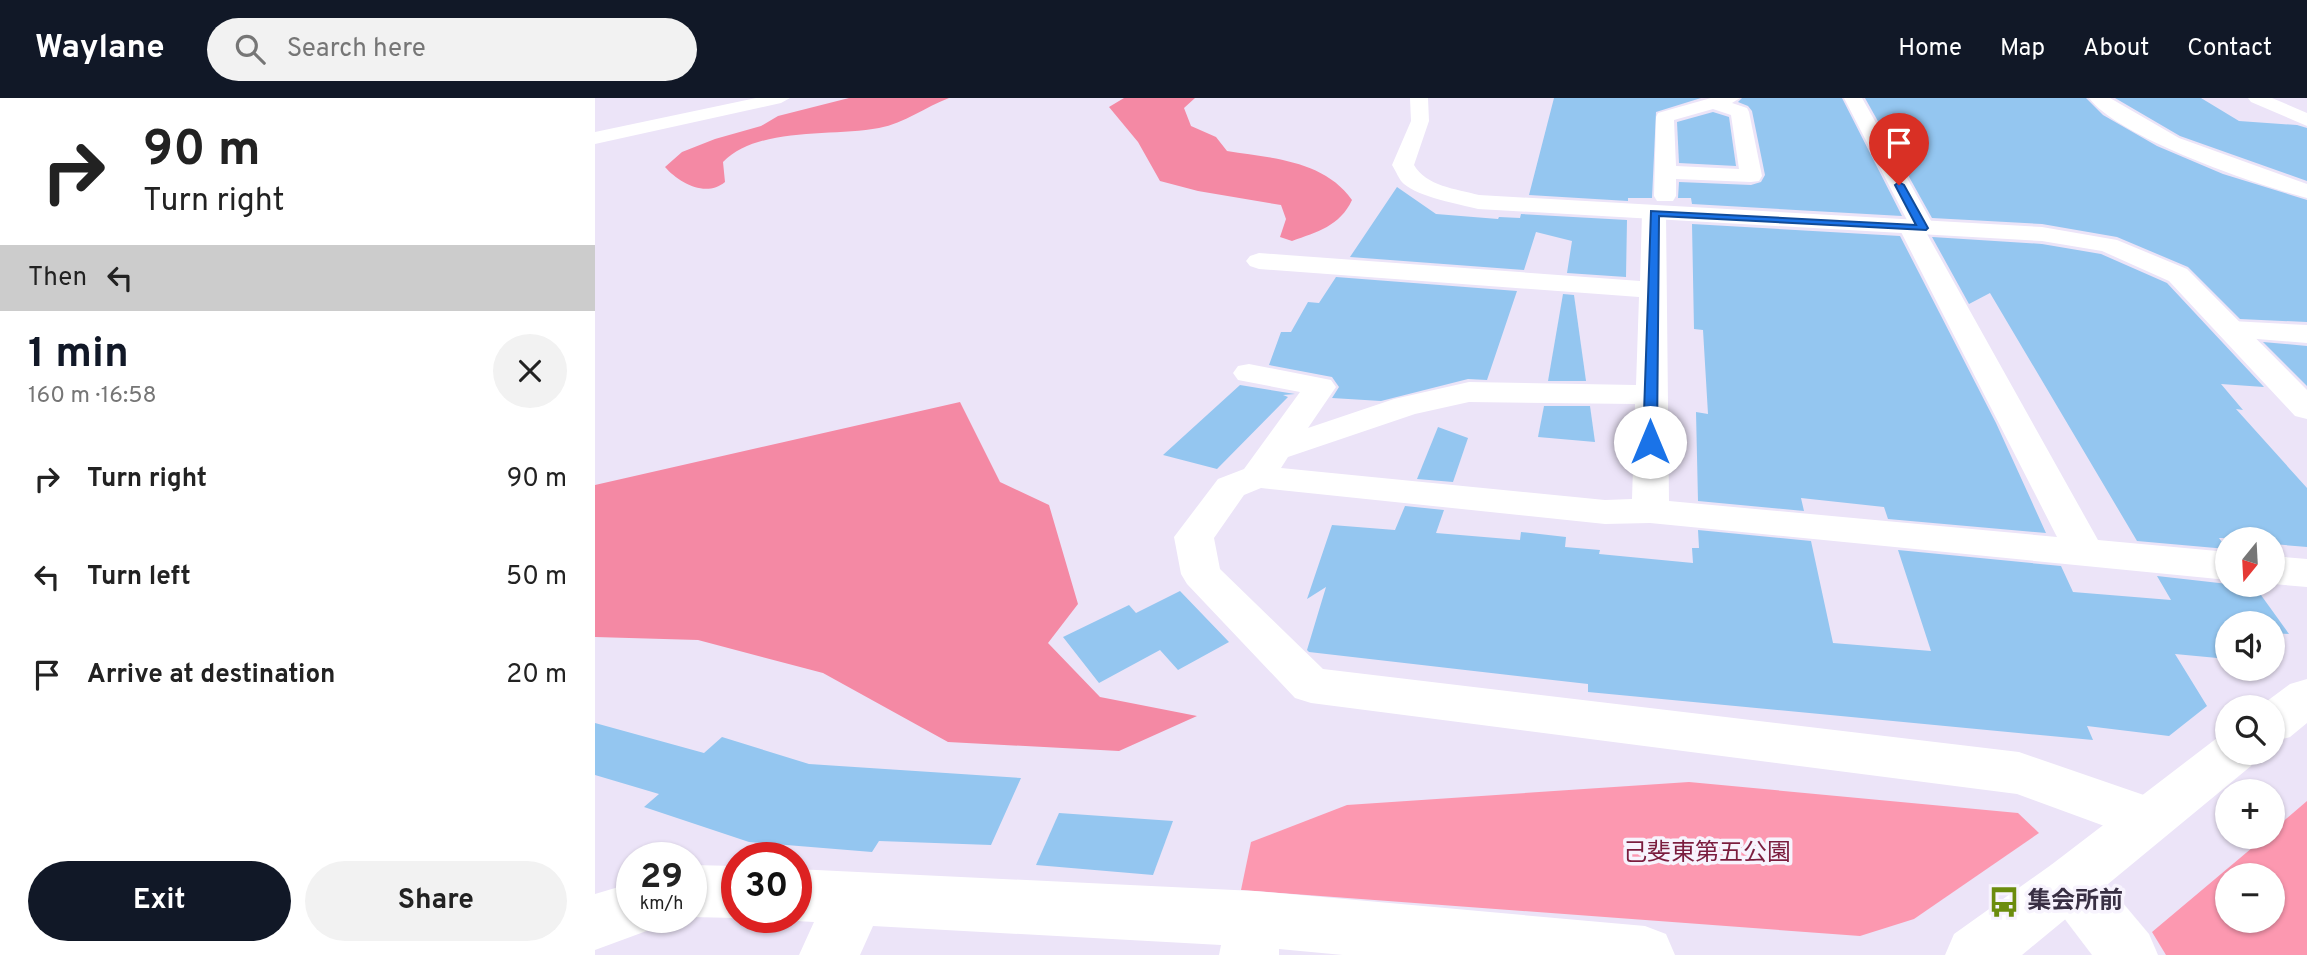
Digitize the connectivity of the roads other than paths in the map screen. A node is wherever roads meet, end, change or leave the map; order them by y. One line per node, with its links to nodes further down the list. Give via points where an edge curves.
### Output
1 (781, 98): 8 (street)
2 (1419, 98): 11 (street, via 1420,121 1403,166 1412,180 1478,202)
3 (1853, 98): 12 (street)
4 (2098, 98): 10 (street, via 2160,138)
5 (2257, 98): 7 (street)
6 (1722, 101): 9 (street, via 1665,117); 9 (street, via 1740,112 1751,176)
7 (2307, 120)
8 (595, 138)
9 (1665, 172): 11 (street)
10 (2307, 191)
11 (1660, 213): 12 (street); 14 (street)
12 (1917, 228): 15 (street, via 2042,234 2108,245 2178,275); 22 (street)
13 (1259, 261): 14 (street)
14 (1653, 290): 18 (street)
15 (2231, 330): 16 (street); 19 (street)
16 (2307, 334)
17 (1249, 373): 20 (street, via 1320,387)
18 (1650, 395): 20 (street, via 1469,392 1406,406); 21 (street)
19 (2307, 409)
20 (1266, 464): 21 (street, via 1605,512); 29 (street, via 1231,487 1194,537 1201,574 1311,685 2019,773)
21 (1650, 511): 22 (street)
22 (2085, 553): 23 (street)
23 (2215, 565)
24 (2285, 571): 25 (street)
25 (2307, 573)
26 (2307, 697): 27 (street)
27 (2285, 714)
28 (2217, 765): 29 (street)
29 (2148, 818): 30 (street)
30 (2071, 883): 38 (street); 39 (street)
31 (812, 896): 32 (street)
32 (857, 899): 35 (street); 36 (street)
33 (616, 915): 34 (street)
34 (595, 922)
35 (1252, 937): 37 (street)
36 (829, 955)
37 (1644, 955)
38 (1975, 955)
39 (2128, 955)

